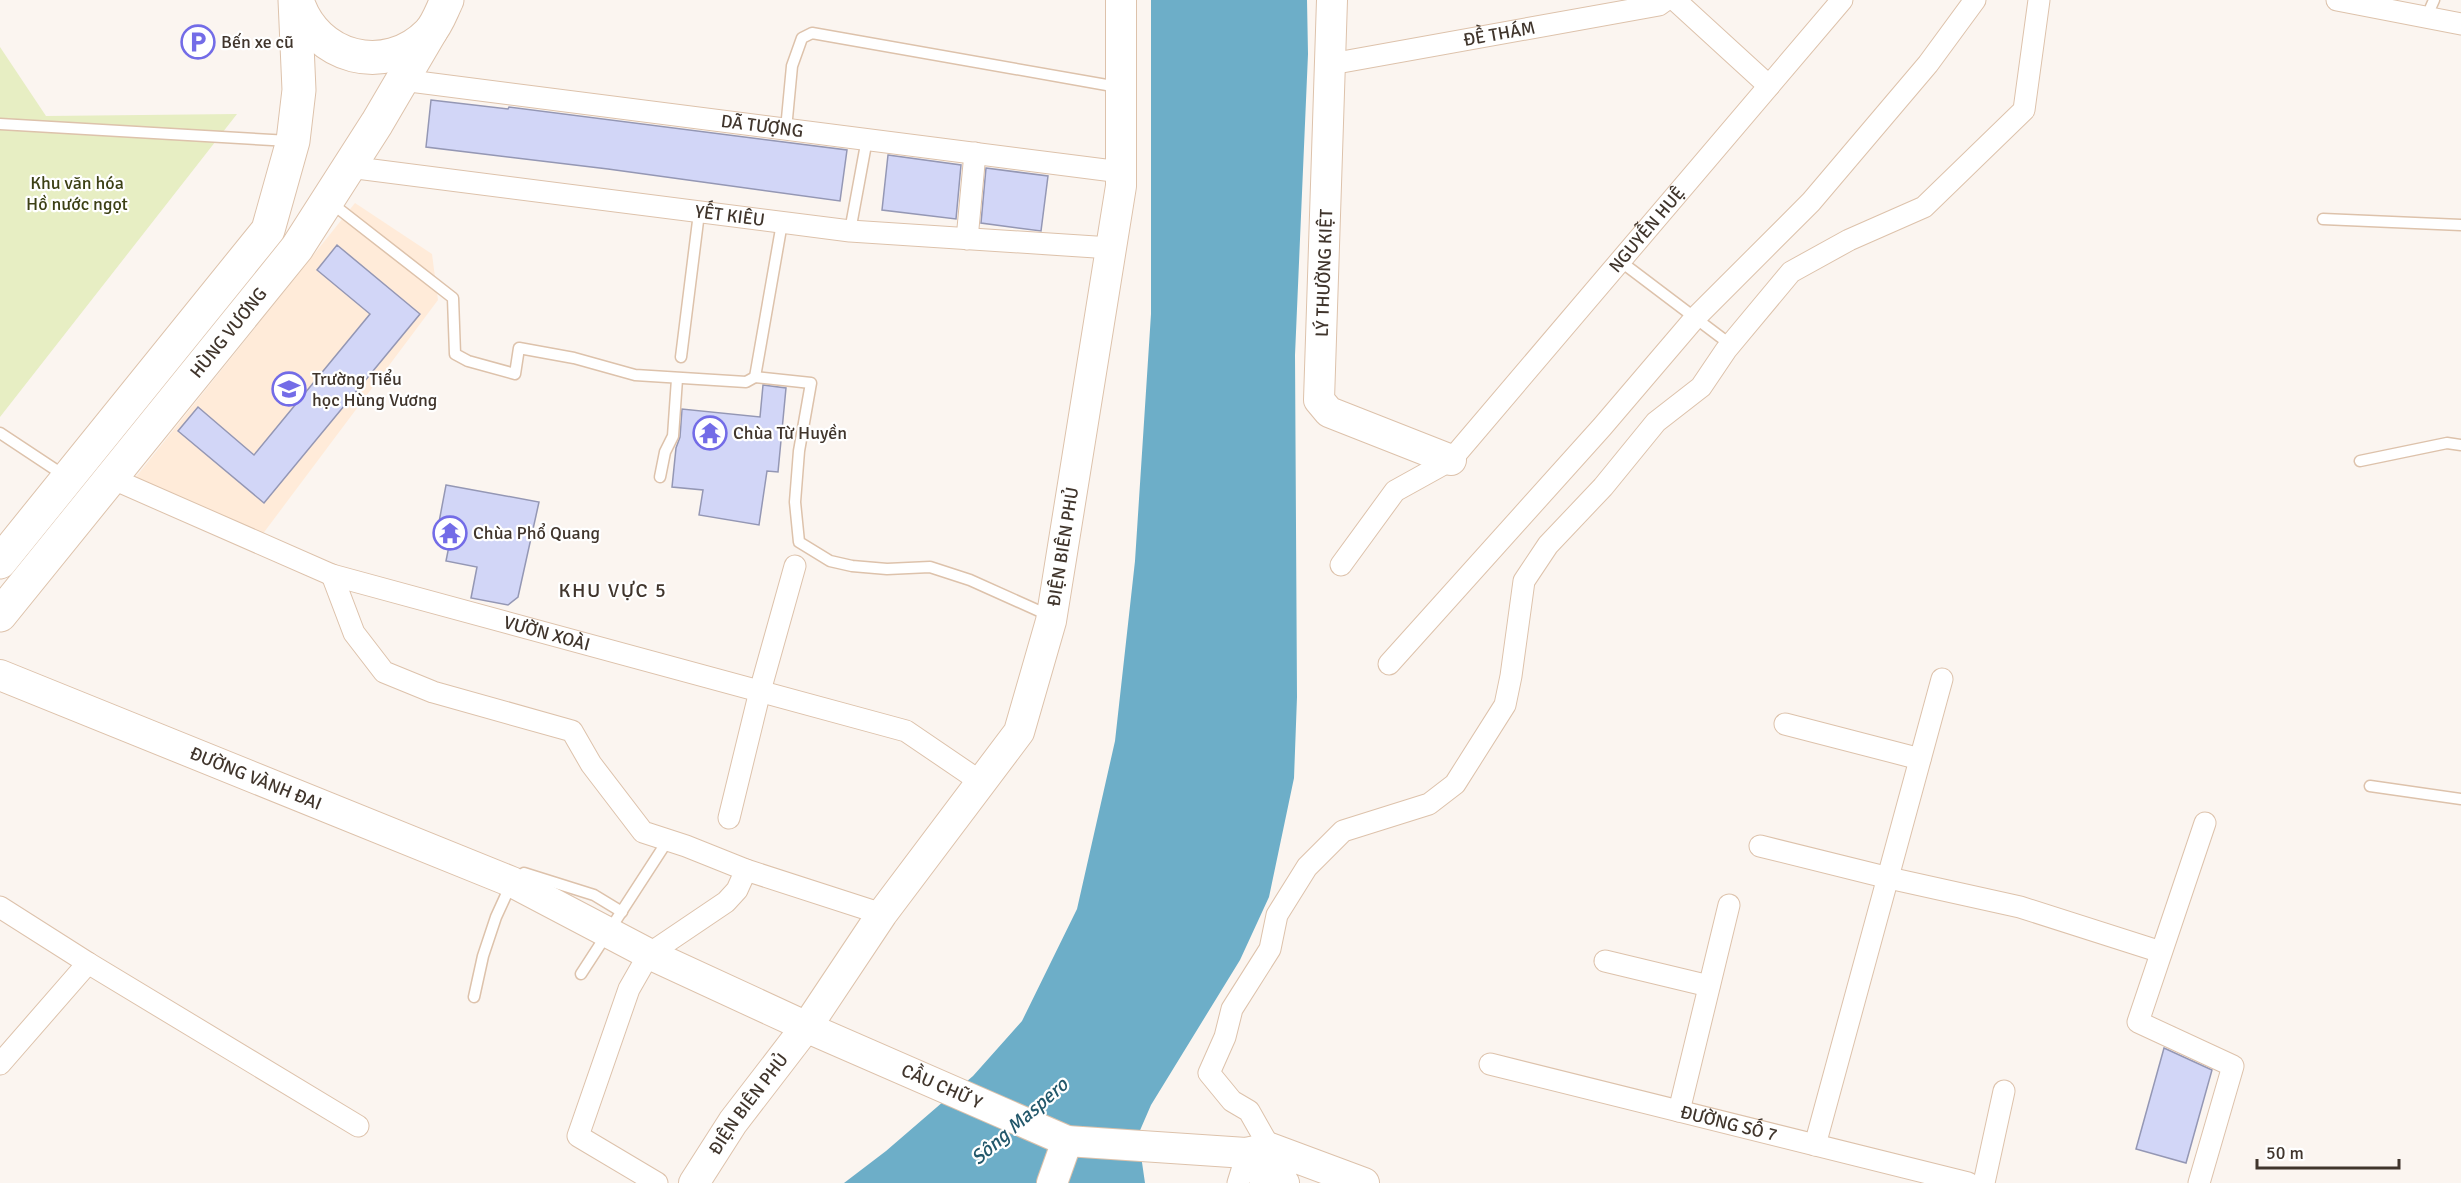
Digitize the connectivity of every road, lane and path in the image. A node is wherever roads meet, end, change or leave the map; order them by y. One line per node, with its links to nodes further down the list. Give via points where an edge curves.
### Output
1 (296, 0): 13 (main road, via 316,36 337,50 362,58 388,57 412,47); 21 (main road, HÙNG VƯƠNG, via 299,90)
2 (447, 0): 13 (main road, HÙNG VƯƠNG)
3 (1121, 0): 17 (street, ĐIỆN BIÊN PHỦ)
4 (1332, 0): 14 (street, LÝ THƯỜNG KIỆT)
5 (1666, 0): 14 (street, ĐỀ THÁM, via 1659,5)
6 (1675, 0): 16 (street)
7 (1842, 0): 16 (street, NGUYỄN HUỆ)
8 (1975, 0): 36 (street, via 1928,64 1810,202)
9 (2039, 0): 37 (street, via 2024,110 1924,207 1849,240 1791,272)
10 (2337, 0): 11 (street)
11 (2430, 8): 12 (street)
12 (2461, 24)
13 (431, 31): 15 (main road, HÙNG VƯƠNG)
14 (1331, 64): 43 (street, LÝ THƯỜNG KIỆT, via 1319,400 1329,412)
15 (402, 80): 19 (street, DÃ TƯỢNG); 23 (main road, HÙNG VƯƠNG)
16 (1769, 86): 35 (street, NGUYỄN HUỆ)
17 (1121, 87): 19 (lane, via 812,33 802,38 792,66); 24 (street, ĐIỆN BIÊN PHỦ)
18 (0, 124): 21 (lane)
19 (786, 129): 20 (street, DÃ TƯỢNG)
20 (867, 139): 22 (street, DÃ TƯỢNG); 31 (lane)
21 (293, 141): 30 (main road, HÙNG VƯƠNG)
22 (975, 153): 24 (street, DÃ TƯỢNG); 32 (street)
23 (349, 167): 25 (main road, HÙNG VƯƠNG); 26 (street, YẾT KIÊU)
24 (1121, 172): 34 (street, ĐIỆN BIÊN PHỦ)
25 (328, 200): 33 (main road, HÙNG VƯƠNG); 40 (lane, via 453,298 455,354 468,361 515,374 519,348 635,375)
26 (699, 213): 28 (street, YẾT KIÊU); 38 (lane)
27 (2323, 219): 29 (lane)
28 (782, 223): 31 (street, YẾT KIÊU); 39 (lane)
29 (2461, 225)
30 (268, 230): 33 (street); 46 (main road, HÙNG VƯƠNG)
31 (849, 231): 32 (street, YẾT KIÊU)
32 (967, 239): 34 (street, YẾT KIÊU)
33 (297, 248): 47 (main road, HÙNG VƯƠNG)
34 (1112, 248): 53 (street, ĐIỆN BIÊN PHỦ)
35 (1620, 261): 36 (lane); 43 (street, NGUYỄN HUỆ)
36 (1695, 318): 37 (lane); 54 (street)
37 (1731, 345): 89 (street, via 1701,387 1656,422 1548,546 1524,581 1505,705 1455,784 1429,804 1344,831 1307,867 1277,915 1270,949 1232,1009 1209,1073 1232,1101 1249,1111)
38 (681, 357)
39 (755, 377): 40 (lane, via 746,382); 53 (lane, via 811,383 795,502 799,542 830,561 852,566 930,567)
40 (677, 379): 45 (lane, via 673,436)
41 (0, 433): 46 (lane)
42 (2461, 445): 44 (lane, via 2447,443)
43 (1451, 460): 49 (street, via 1395,491)
44 (2360, 461)
45 (660, 477)
46 (68, 478): 48 (main road, HÙNG VƯƠNG)
47 (111, 478): 51 (street, VƯỜN XOÀI); 52 (main road, HÙNG VƯƠNG)
48 (0, 562)
49 (1341, 565)
50 (795, 566): 57 (street)
51 (332, 575): 57 (street, VƯỜN XOÀI); 65 (street, via 354,633 384,672 433,692 572,731 591,764 643,832)
52 (0, 615)
53 (1051, 616): 60 (street, ĐIỆN BIÊN PHỦ, via 1019,732)
54 (1389, 664)
55 (0, 675): 69 (street, ĐƯỜNG VÀNH ĐAI)
56 (1942, 679): 59 (street)
57 (760, 691): 60 (street, VƯỜN XOÀI, via 906,731); 63 (street)
58 (1785, 724): 59 (street)
59 (1920, 759): 68 (street)
60 (981, 782): 72 (street, ĐIỆN BIÊN PHỦ)
61 (2370, 786): 62 (lane)
62 (2461, 799)
63 (729, 818)
64 (2205, 823): 74 (street)
65 (668, 840): 67 (street); 73 (lane)
66 (1760, 846): 68 (street)
67 (746, 870): 72 (street); 75 (street, via 726,902)
68 (1889, 878): 74 (street, via 2020,907); 88 (street)
69 (512, 882): 73 (street, ĐƯỜNG VÀNH ĐAI); 80 (lane, via 483,956)
70 (1729, 905): 79 (street)
71 (0, 907): 77 (street)
72 (882, 914): 81 (street, ĐIỆN BIÊN PHỦ)
73 (615, 922): 75 (street, ĐƯỜNG VÀNH ĐAI); 78 (lane)
74 (2161, 952): 96 (street, via 2138,1022 2233,1066)
75 (649, 954): 81 (street, CẦU CHỮ Y); 90 (street, via 629,989 578,1136)
76 (1605, 961): 79 (street)
77 (88, 963): 82 (street); 86 (street)
78 (581, 974)
79 (1709, 986): 85 (street)
80 (474, 997)
81 (808, 1027): 87 (street, CẦU CHỮ Y); 91 (street, ĐIỆN BIÊN PHỦ, via 733,1122)
82 (0, 1064)
83 (1490, 1064): 85 (street, ĐƯỜNG SỐ 7)
84 (2004, 1091): 95 (street)
85 (1679, 1111): 88 (street, ĐƯỜNG SỐ 7)
86 (358, 1126)
87 (1067, 1141): 89 (street, CẦU CHỮ Y); 92 (street)
88 (1815, 1145): 94 (street, ĐƯỜNG SỐ 7)
89 (1260, 1169): 93 (street, CẦU CHỮ Y)
90 (657, 1183)
91 (694, 1183)
92 (1052, 1183)
93 (1364, 1183)
94 (1968, 1183)
95 (1984, 1183)
96 (2199, 1183)

